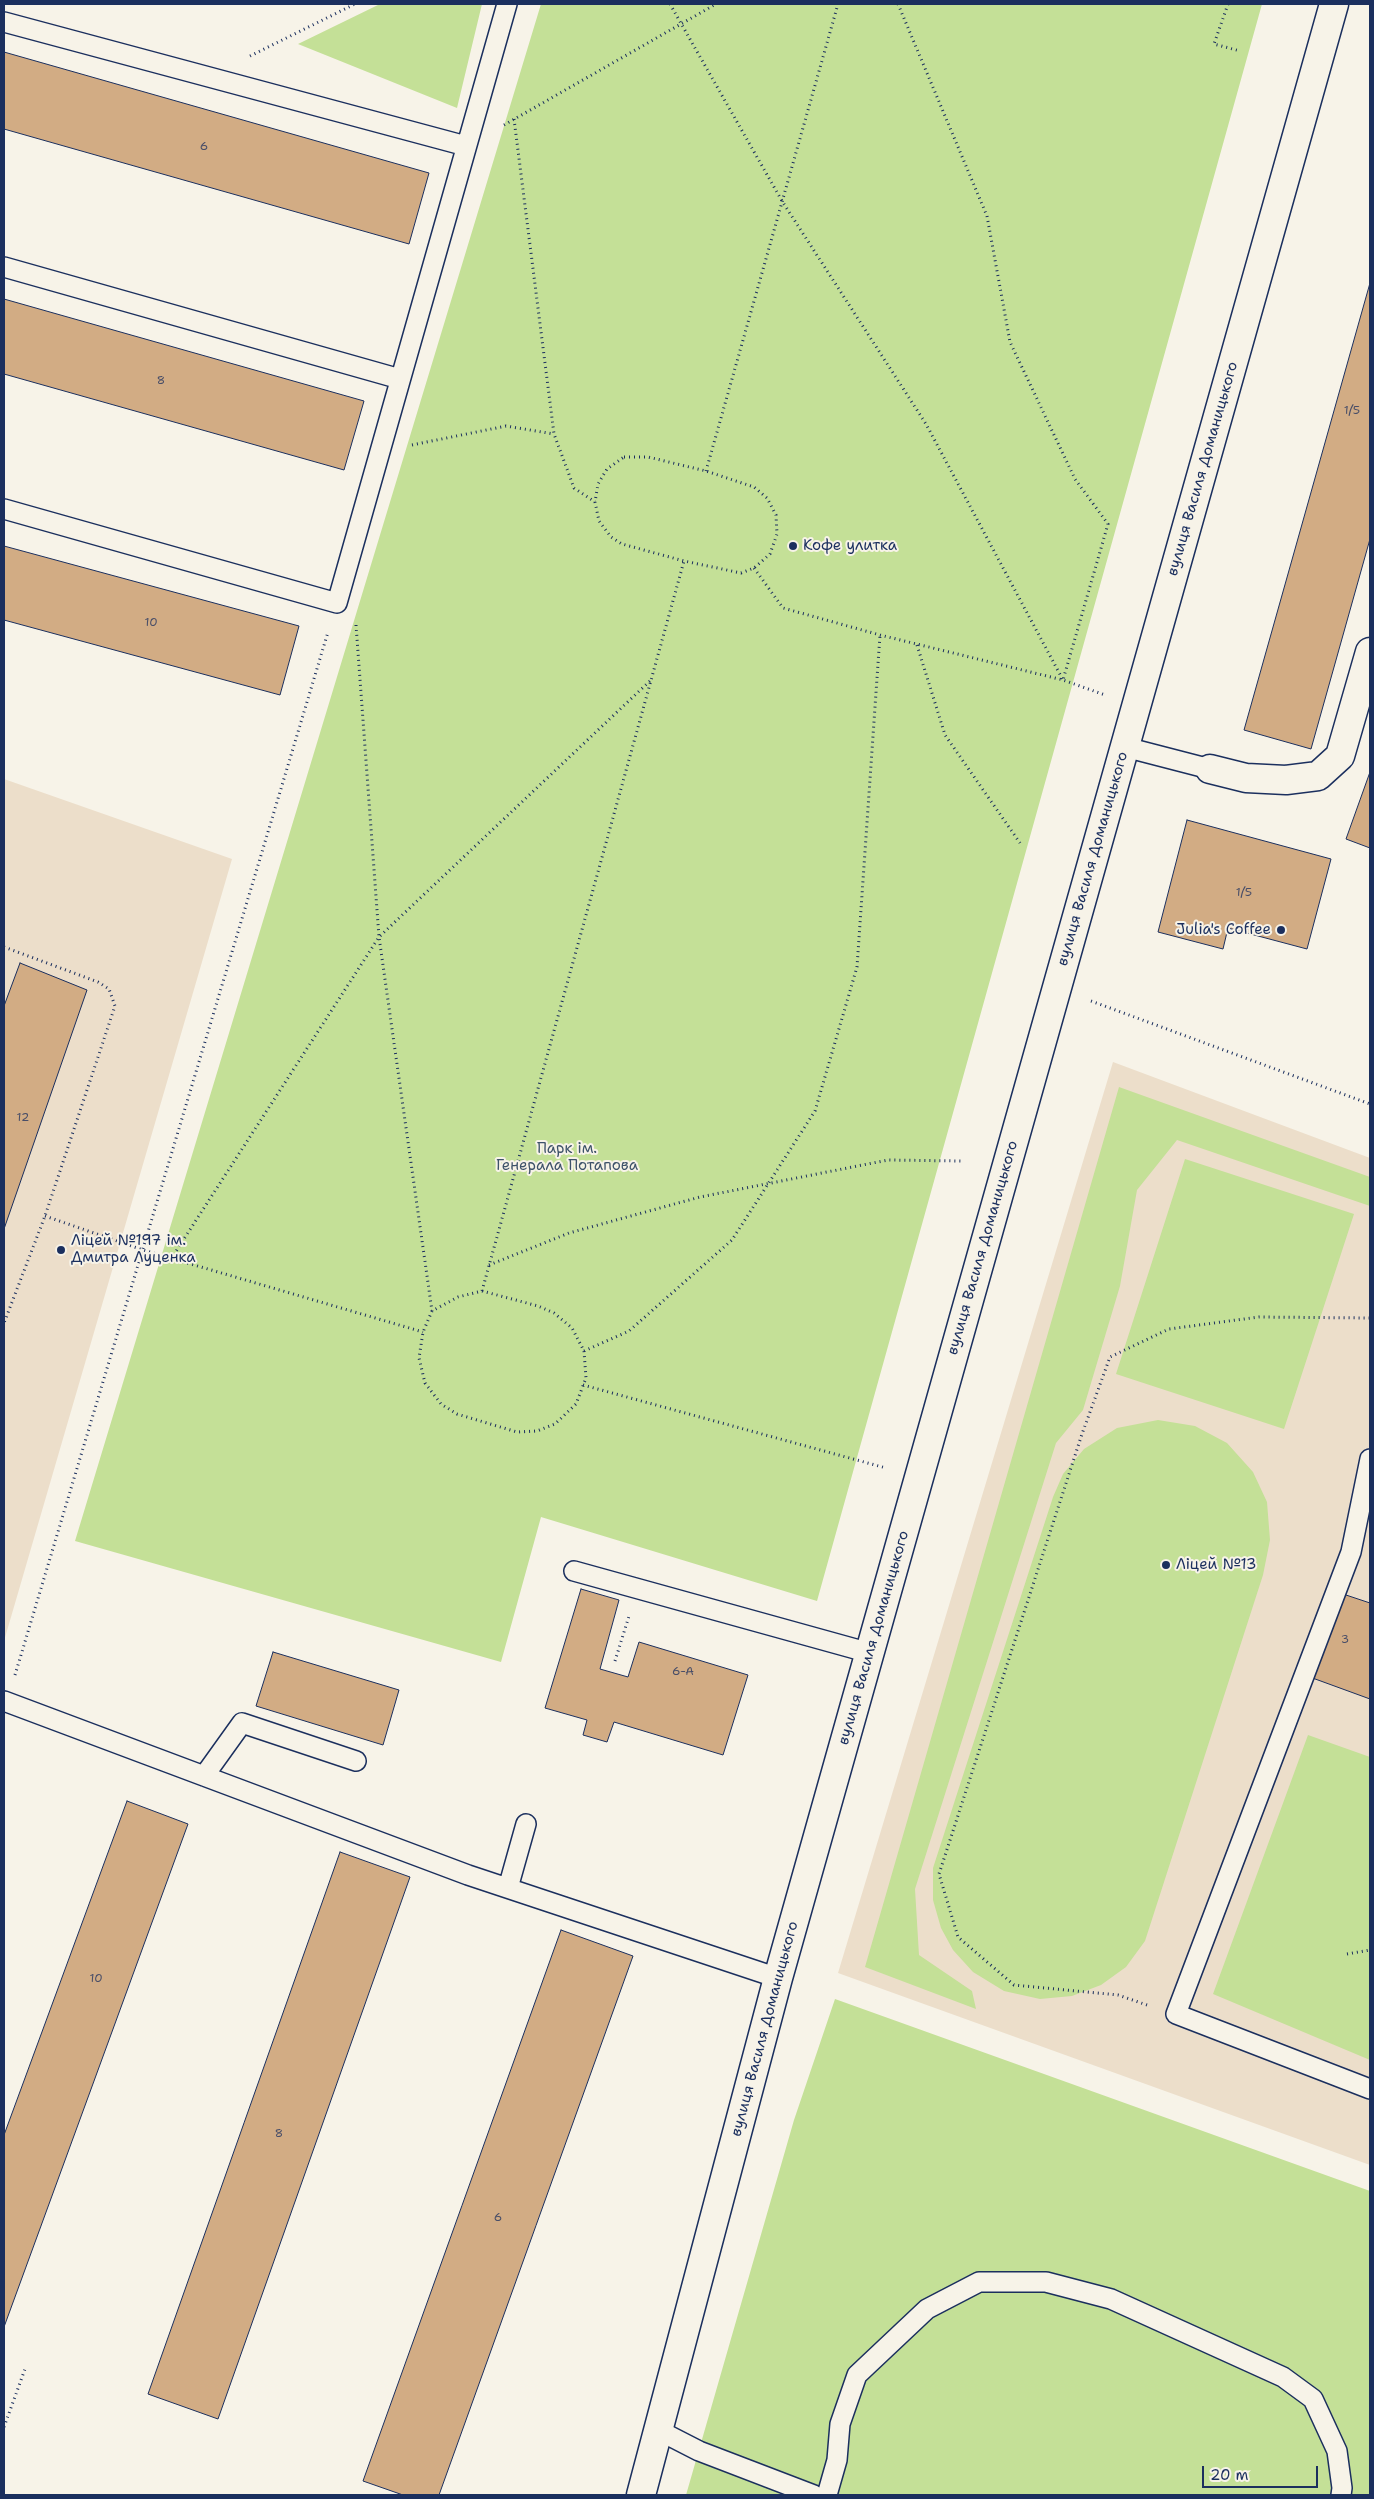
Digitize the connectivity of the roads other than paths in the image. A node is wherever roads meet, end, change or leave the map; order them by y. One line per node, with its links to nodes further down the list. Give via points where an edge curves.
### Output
1 (507, 4): 4 (lane)
2 (1334, 4): 9 (street, вулиця Василя Доманицького)
3 (4, 22): 4 (lane)
4 (466, 146): 6 (lane)
5 (4, 267): 6 (lane)
6 (400, 379): 7 (lane, via 337,603)
7 (4, 509)
8 (1369, 661): 10 (street, via 1340,756 1318,776 1286,780 1246,778)
9 (1125, 748): 10 (lane); 13 (street, вулиця Василя Доманицького)
10 (1210, 769)
11 (1370, 1459): 20 (lane, via 1351,1552 1176,2014)
12 (574, 1571): 13 (lane)
13 (870, 1653): 19 (street, вулиця Василя Доманицького)
14 (6, 1702): 16 (lane)
15 (356, 1761): 16 (lane, via 242,1723)
16 (204, 1776): 18 (lane)
17 (526, 1824): 18 (lane)
18 (508, 1888): 19 (lane)
19 (778, 1978): 21 (street, вулиця Василя Доманицького)
20 (1370, 2089)
21 (658, 2430): 22 (street, вулиця Василя Доманицького); 23 (lane, via 699,2451)
22 (640, 2495)
23 (814, 2495)
24 (827, 2495): 25 (lane, via 837,2460 840,2424 857,2375 926,2309 979,2282 1046,2282 1111,2299 1283,2377 1313,2399 1337,2451)
25 (1341, 2495)

